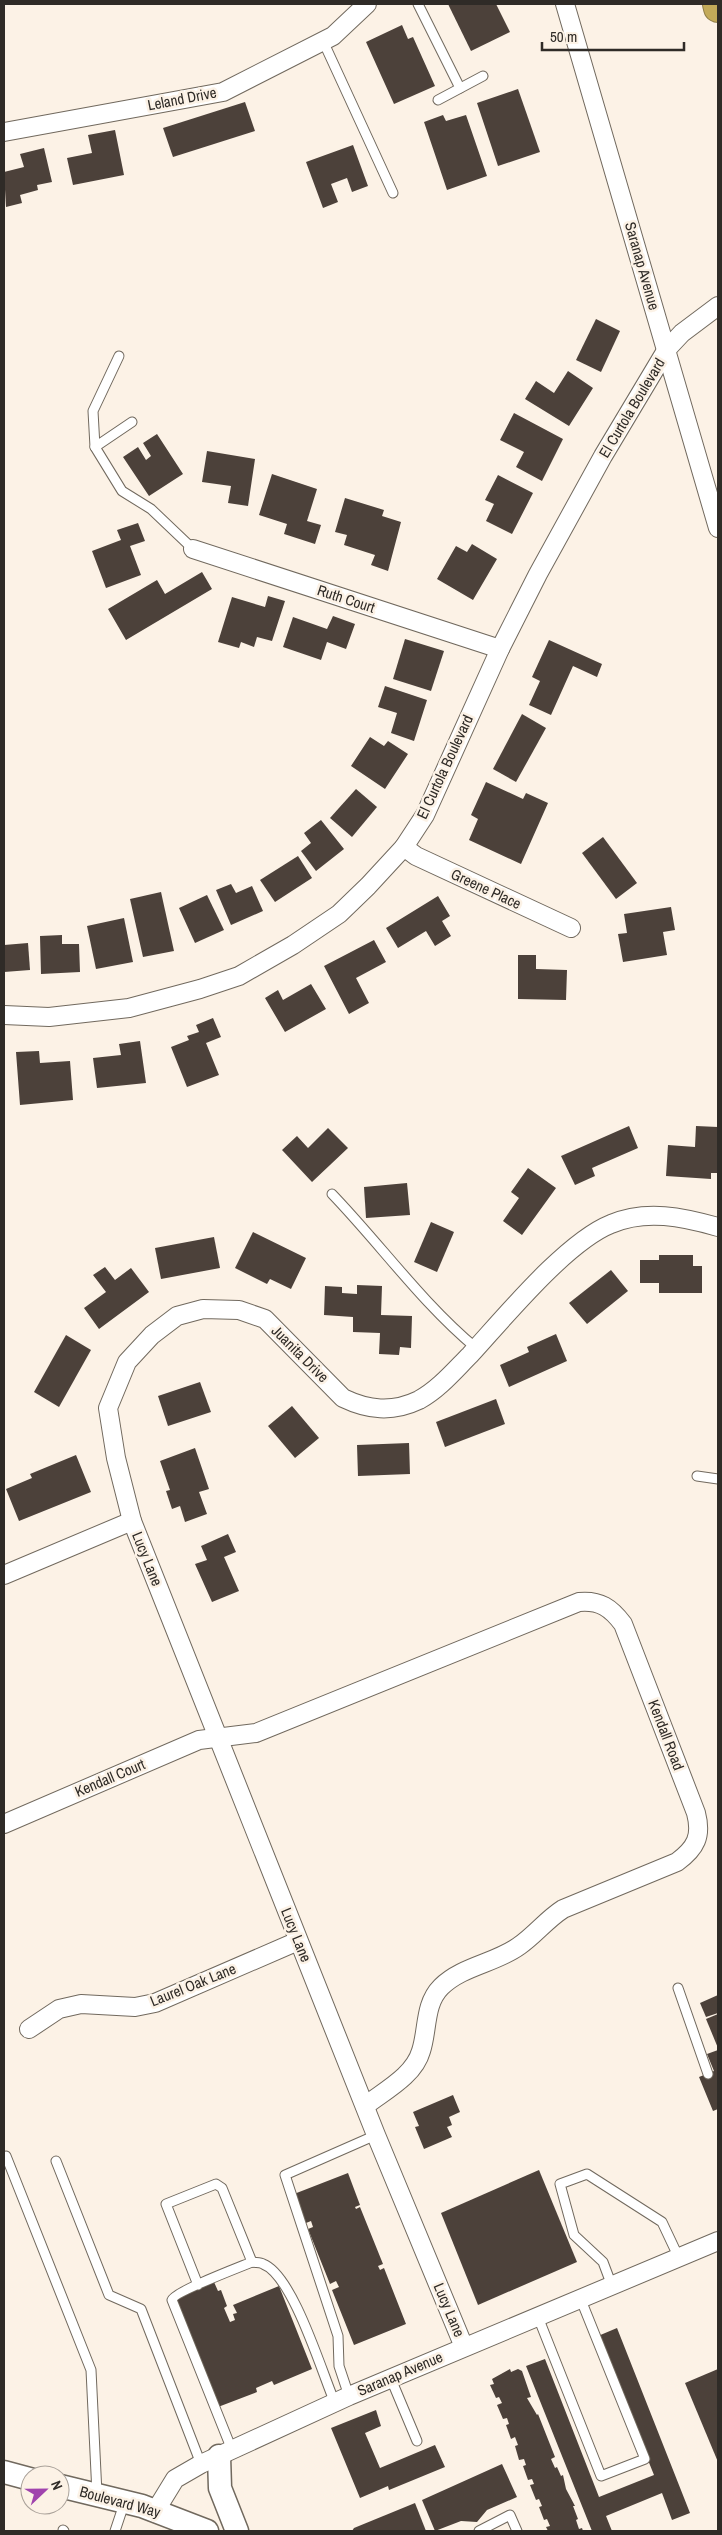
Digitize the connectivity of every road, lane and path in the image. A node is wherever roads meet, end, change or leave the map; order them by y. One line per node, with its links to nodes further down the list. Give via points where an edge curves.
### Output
1 (367, 4): 6 (street, Leland Drive, via 333,36)
2 (418, 4): 8 (lane)
3 (566, 4): 13 (street, Saranap Avenue)
4 (716, 4): 5 (highway)
5 (718, 8)
6 (323, 41): 10 (street, Leland Drive, via 223,92); 11 (lane)
7 (483, 76): 8 (lane)
8 (460, 88): 9 (lane)
9 (438, 100)
10 (4, 132)
11 (394, 193)
12 (713, 310): 13 (street, El Curtola Boulevard, via 682,333)
13 (667, 349): 17 (street, Saranap Avenue); 19 (street, El Curtola Boulevard, via 603,456)
14 (120, 356): 16 (lane, via 93,411)
15 (132, 422): 16 (lane)
16 (95, 447): 18 (lane, via 122,491 151,509)
17 (718, 528)
18 (193, 549): 19 (street, Ruth Court)
19 (500, 649): 20 (street, El Curtola Boulevard, via 425,815)
20 (404, 847): 21 (street, Greene Place, via 416,856); 22 (street, El Curtola Boulevard, via 339,914 239,976 200,990 129,1008 49,1017)
21 (571, 928)
22 (4, 1015)
23 (332, 1194): 25 (lane, via 426,1301)
24 (718, 1227): 25 (street, Juanita Drive, via 664,1215 611,1223 574,1247)
25 (476, 1348): 28 (street, Juanita Drive, via 439,1387 399,1406 376,1409 359,1406 343,1398 265,1319 239,1310 221,1309 203,1309 177,1316 152,1335 127,1362 108,1408 116,1458)
26 (697, 1476): 27 (lane)
27 (718, 1479)
28 (132, 1521): 29 (street); 30 (street, Lucy Lane)
29 (4, 1575)
30 (218, 1738): 31 (street, Kendall Court, via 199,1740); 32 (street, Lucy Lane); 36 (street, Kendall Road, via 256,1734 579,1602 603,1604 624,1624 700,1826 690,1852 677,1862 563,1909 519,1946 441,1987 428,2013 421,2052 412,2070)
31 (4, 1824)
32 (298, 1941): 34 (street, Laurel Oak Lane, via 154,2003 135,2007 81,2004 66,2007); 36 (street, Lucy Lane)
33 (678, 1988): 35 (lane)
34 (29, 2029)
35 (708, 2074)
36 (365, 2106): 37 (street, Lucy Lane)
37 (376, 2135): 47 (street, Lucy Lane); 49 (lane, via 284,2175 338,2336)
38 (4, 2157): 55 (lane, via 91,2370)
39 (56, 2161): 51 (lane, via 109,2295 140,2309)
40 (718, 2241): 41 (street, Saranap Avenue)
41 (679, 2258): 44 (street, Saranap Avenue); 44 (lane, via 662,2222 587,2174 560,2184 574,2235 603,2262)
42 (252, 2262): 43 (lane); 43 (lane, via 220,2185 168,2201 166,2207); 49 (lane, via 264,2264 290,2292)
43 (198, 2285): 51 (lane, via 174,2295 172,2300)
44 (612, 2286): 45 (street, Saranap Avenue)
45 (581, 2300): 46 (street, Saranap Avenue); 46 (lane, via 645,2458 601,2476)
46 (538, 2317): 47 (street, Saranap Avenue)
47 (464, 2347): 48 (street, Saranap Avenue)
48 (391, 2379): 49 (street, Saranap Avenue); 50 (lane)
49 (342, 2399): 51 (street, Saranap Avenue)
50 (417, 2440)
51 (217, 2456): 57 (street, Saranap Avenue, via 175,2479); 60 (street, via 220,2488)
52 (4, 2472): 53 (street)
53 (20, 2476)
54 (70, 2488): 55 (street, Boulevard Way)
55 (97, 2494): 56 (street, Boulevard Way)
56 (125, 2501): 57 (street, Boulevard Way); 58 (lane)
57 (156, 2510): 59 (street, Boulevard Way)
58 (115, 2531)
59 (207, 2531)
60 (237, 2531)
61 (479, 2531): 62 (lane, via 510,2515)
62 (517, 2531)

